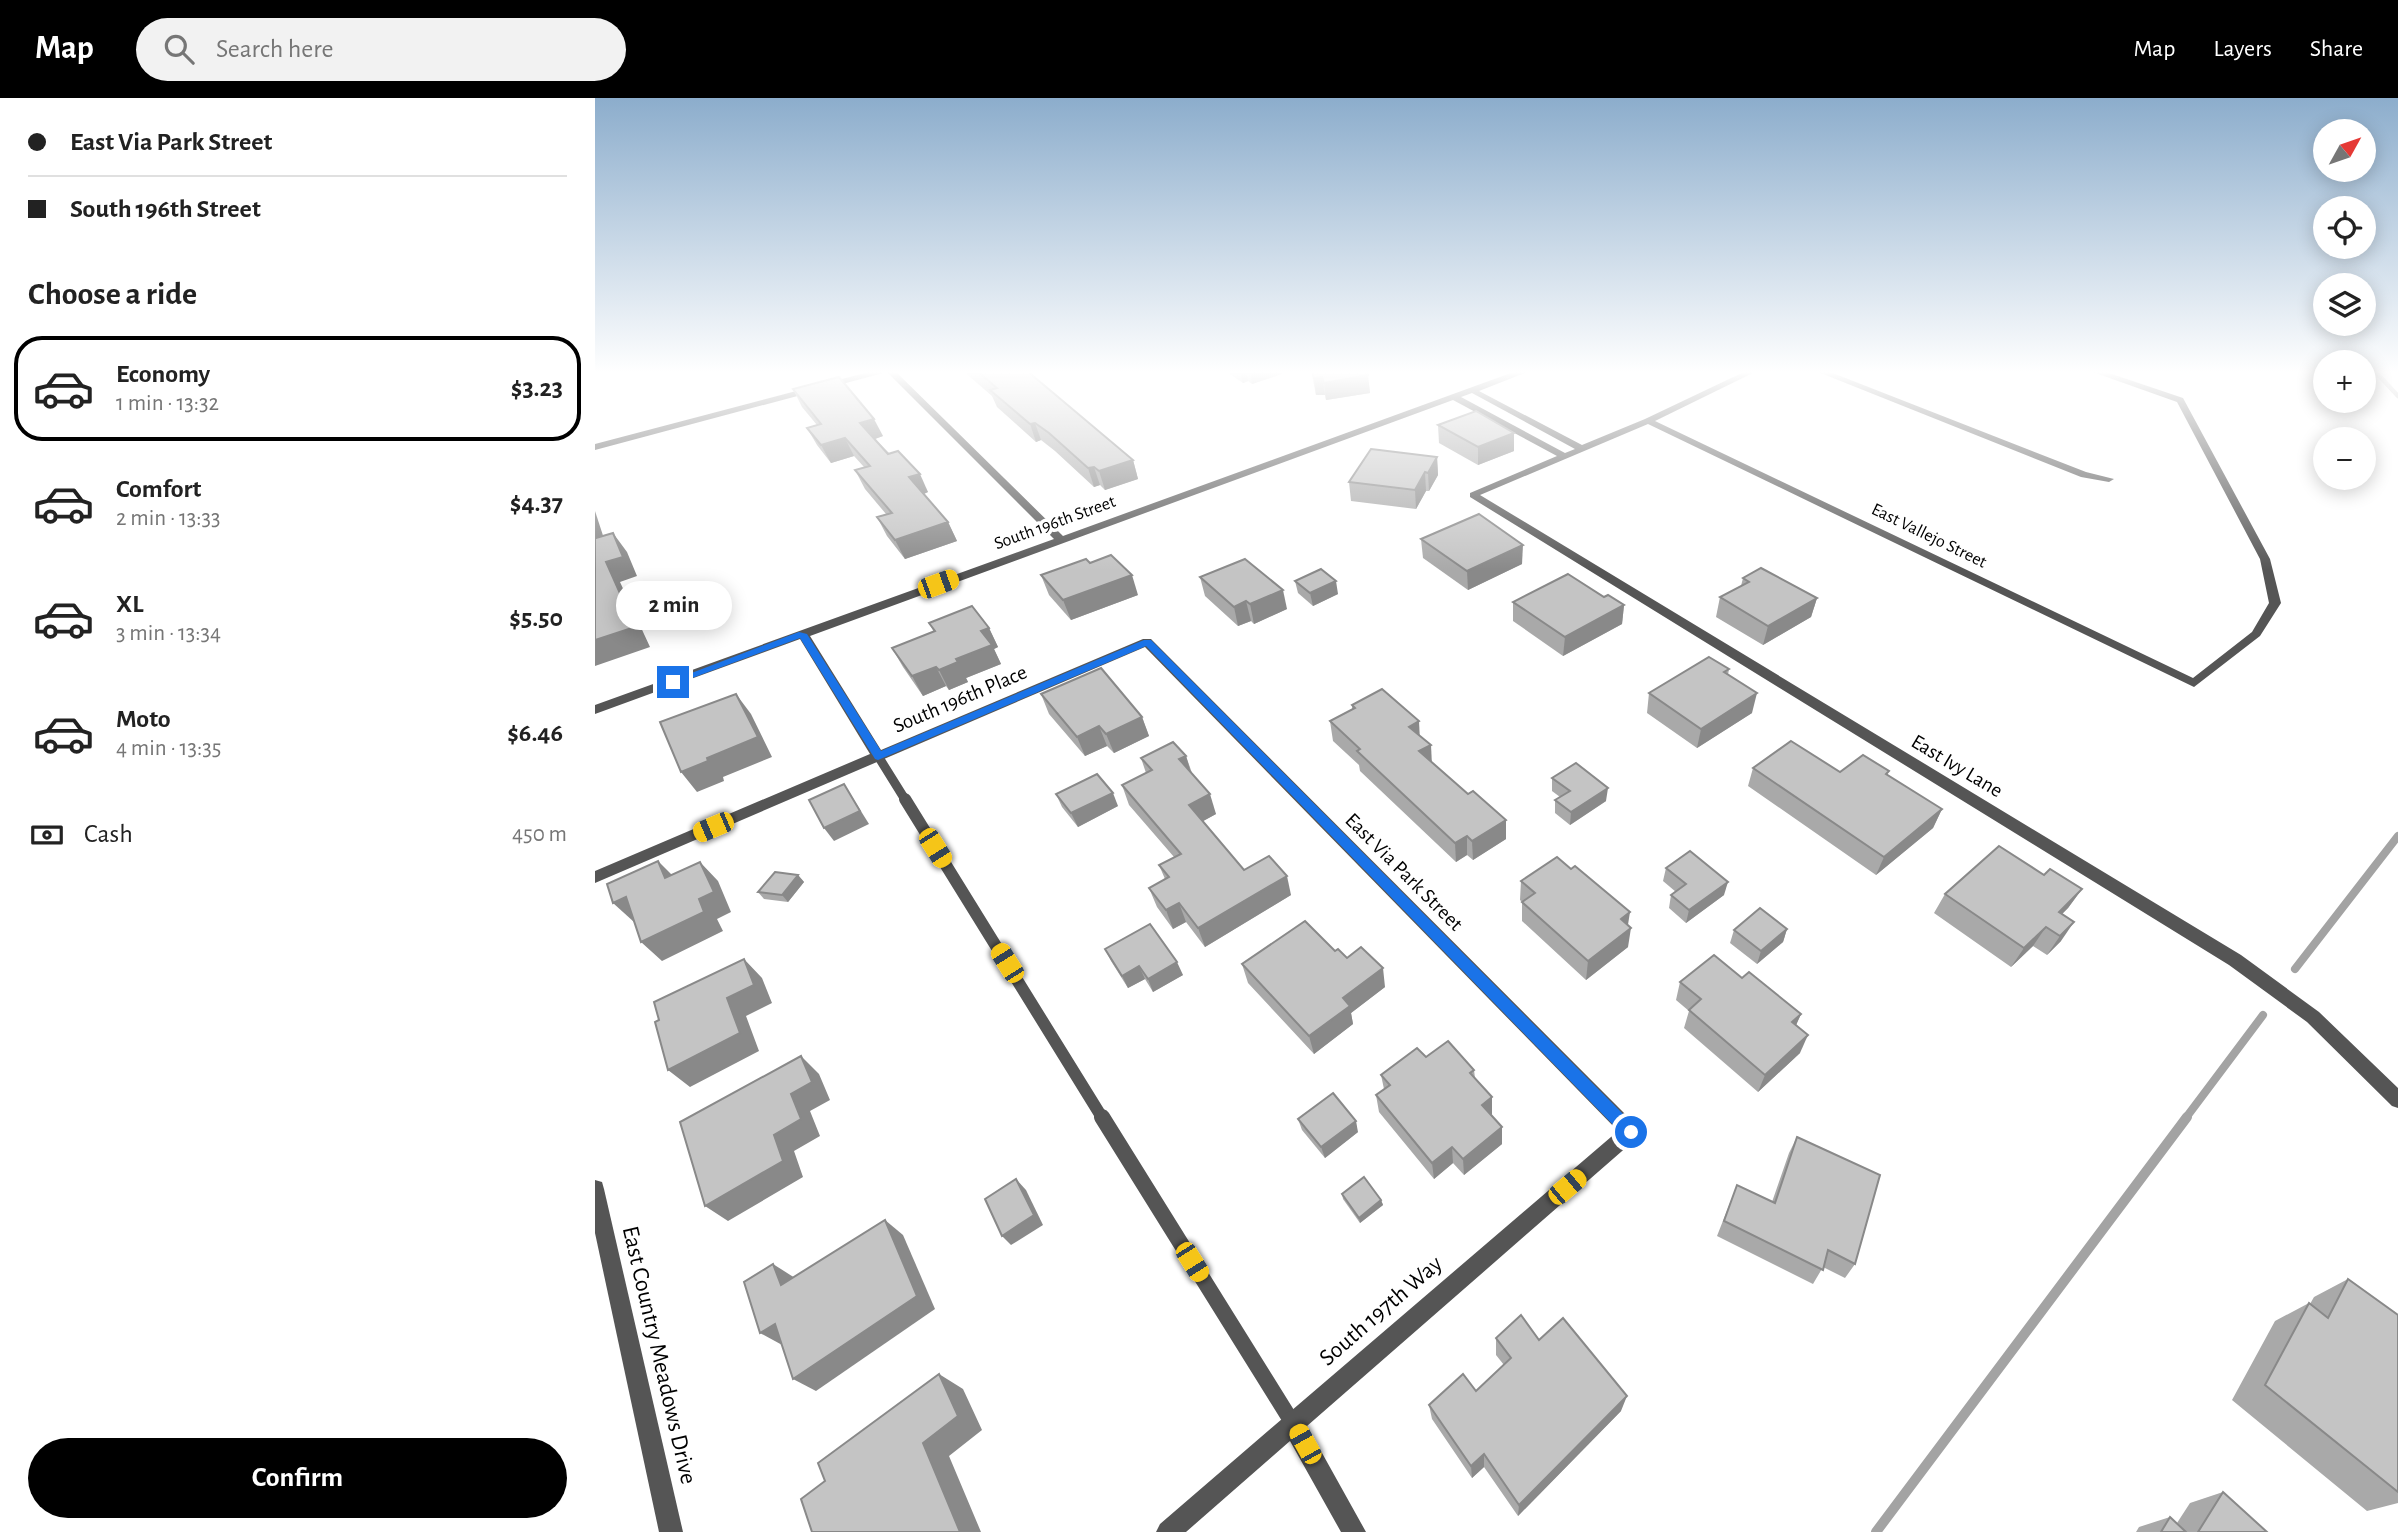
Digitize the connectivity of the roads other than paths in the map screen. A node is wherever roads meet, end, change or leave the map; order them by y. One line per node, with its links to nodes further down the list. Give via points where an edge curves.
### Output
1 (633, 437): 10 (street)
2 (956, 437): 14 (street)
3 (1344, 437): 14 (street, South 196th Street)
4 (1561, 437): 11 (street)
5 (1611, 437): 11 (street)
6 (1681, 437): 8 (street, East Vallejo Street, via 2194,683 2256,634 2275,603 2265,559)
7 (1987, 437): 13 (street, via 2084,475)
8 (2200, 437)
9 (1529, 438): 12 (street)
10 (595, 447)
11 (1583, 449): 12 (street)
12 (1564, 456): 20 (street, East Ivy Lane, via 1473,495 2235,960 2313,1017)
13 (2109, 479)
14 (1061, 540): 15 (street, South 196th Street)
15 (803, 634): 17 (street, South 196th Street); 18 (street)
16 (1147, 642): 18 (street, South 196th Place); 21 (street, East Via Park Street)
17 (595, 710)
18 (878, 757): 19 (street, South 196th Place); 23 (lane)
19 (595, 877)
20 (2398, 1100)
21 (1631, 1132): 23 (street, South 197th Way)
22 (595, 1189): 24 (street, East Country Meadows Drive)
23 (1292, 1422): 25 (street, South 197th Way); 26 (street)
24 (671, 1532)
25 (1168, 1532)
26 (1353, 1532)

